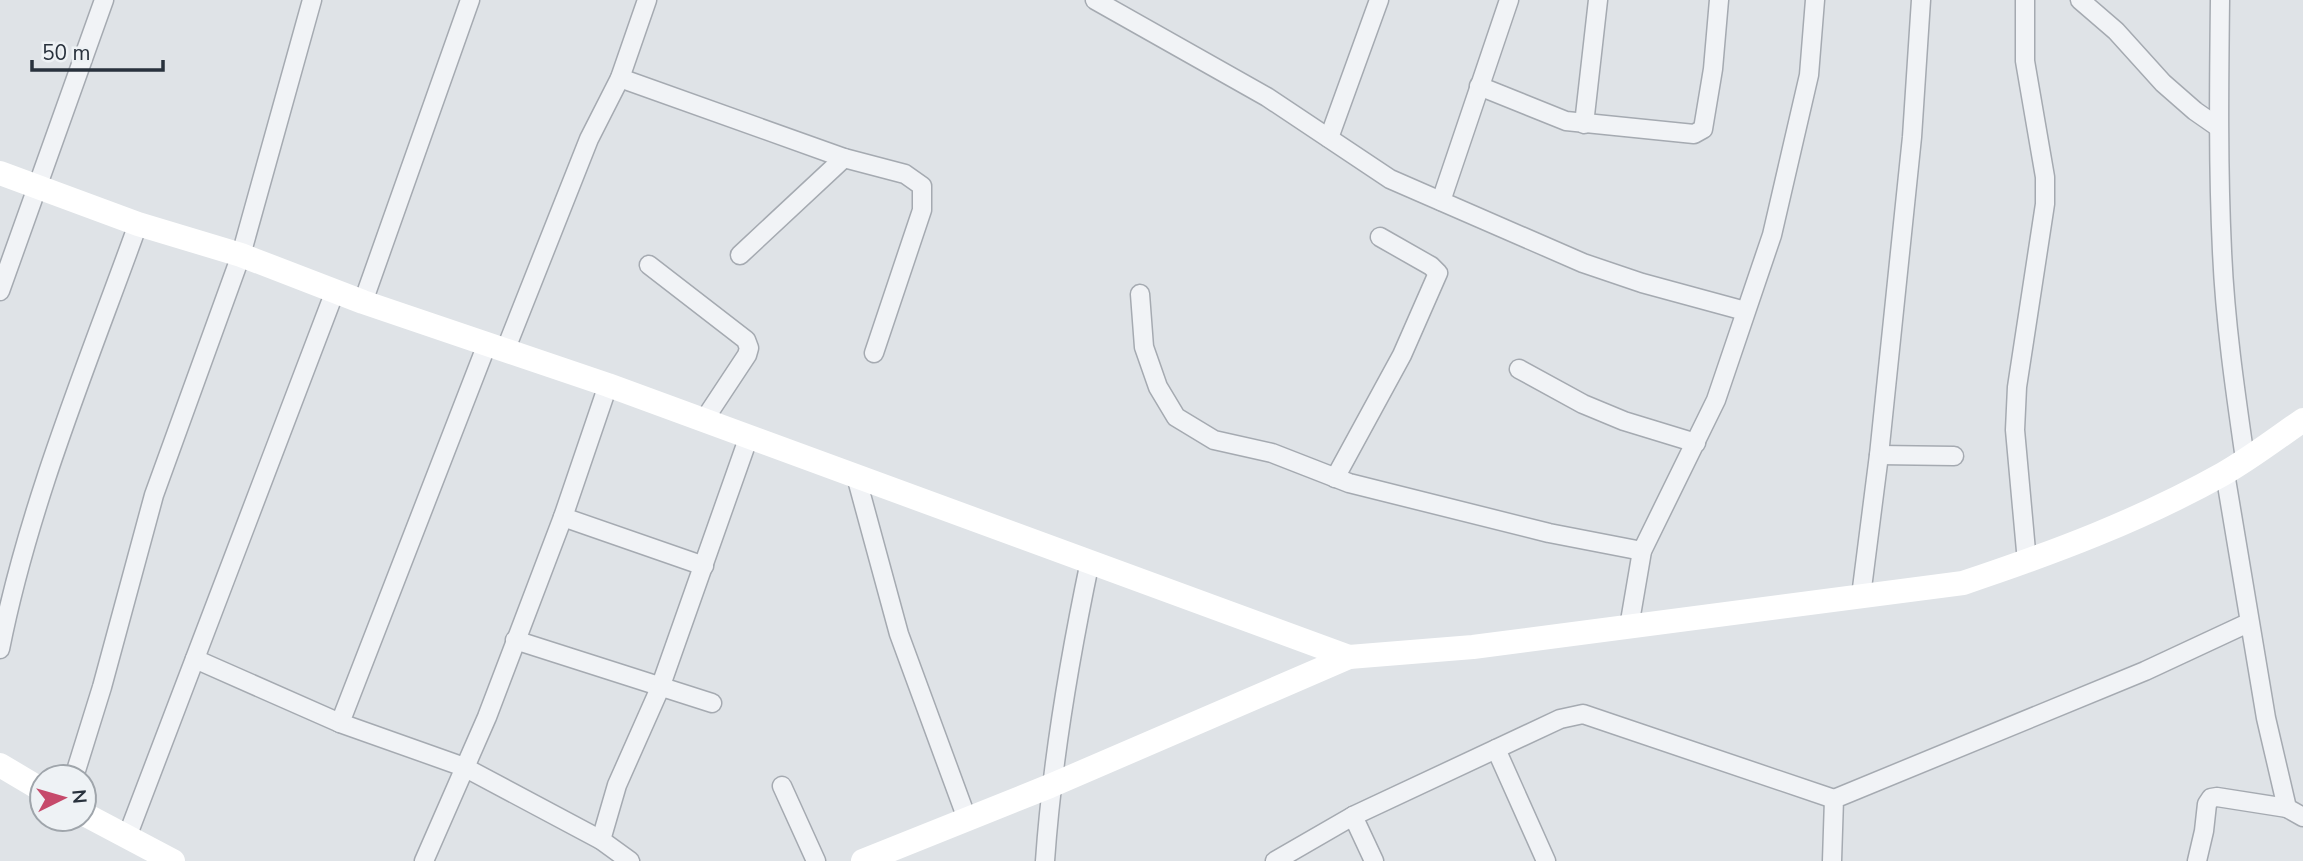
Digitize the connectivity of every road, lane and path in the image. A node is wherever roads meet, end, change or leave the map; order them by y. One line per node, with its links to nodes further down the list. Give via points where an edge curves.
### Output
1 (104, 0): 22 (street)
2 (312, 0): 26 (street)
3 (470, 0): 32 (street)
4 (647, 0): 15 (street)
5 (1095, 0): 19 (street, via 1267,97)
6 (1508, 0): 16 (street)
7 (1598, 0): 17 (street)
8 (1720, 0): 17 (street, via 1703,129 1694,134)
9 (1922, 0): 42 (street)
10 (2025, 0): 50 (street, via 2025,61 2045,177 2045,204 2017,387 2015,430)
11 (2080, 0): 18 (street, via 2116,31 2163,83)
12 (2220, 0): 18 (street)
13 (1377, 1): 19 (street)
14 (1815, 1): 33 (street, via 1809,75 1793,150 1772,235)
15 (620, 78): 20 (street); 34 (street)
16 (1479, 86): 17 (street); 23 (street)
17 (1584, 124)
18 (2218, 127): 44 (street)
19 (1329, 138): 23 (street, via 1390,179)
20 (844, 158): 27 (street); 35 (street, via 905,174 922,186 922,210)
21 (0, 173): 22 (street)
22 (37, 186): 24 (street); 29 (street)
23 (1441, 201): 33 (street, via 1583,262)
24 (138, 223): 26 (street); 56 (street, via 16,572)
25 (1380, 237): 46 (street, via 1438,273 1402,355)
26 (242, 255): 30 (street); 63 (street, via 154,495)
27 (740, 255)
28 (649, 265): 38 (street, via 746,340 749,348)
29 (0, 291)
30 (335, 291): 32 (street); 58 (street)
31 (1140, 294): 46 (street, via 1144,347 1158,387 1176,417 1214,440 1272,453)
32 (363, 302): 34 (street)
33 (1745, 311): 41 (street, via 1716,400)
34 (496, 347): 37 (street); 61 (street)
35 (874, 353)
36 (1519, 369): 41 (street, via 1583,404)
37 (608, 385): 38 (street); 47 (street)
38 (704, 420): 40 (street)
39 (2303, 420): 44 (street)
40 (749, 436): 45 (street); 51 (street)
41 (1696, 443): 48 (street)
42 (1879, 455): 43 (street); 52 (street)
43 (1954, 456)
44 (2235, 466): 50 (street, via 2124,524); 53 (street)
45 (856, 475): 49 (street); 74 (street, via 899,634)
46 (1335, 478): 48 (street, via 1549,533)
47 (563, 517): 51 (street); 55 (street)
48 (1642, 551): 54 (street)
49 (1090, 561): 57 (street); 69 (street)
50 (2027, 562): 52 (street, via 1964,583)
51 (704, 566): 59 (street)
52 (1861, 596): 54 (street)
53 (2248, 623): 71 (street, via 2145,671); 72 (street, via 2266,718)
54 (1629, 627): 57 (street)
55 (515, 640): 59 (street); 65 (street)
56 (0, 649)
57 (1349, 657): 69 (street)
58 (195, 659): 61 (street); 77 (street)
59 (660, 688): 60 (street); 78 (street, via 617,785)
60 (712, 703)
61 (340, 723): 65 (street)
62 (1496, 749): 71 (street, via 1560,719 1583,714); 73 (street); 88 (street)
63 (78, 763)
64 (0, 765): 66 (street)
65 (464, 767): 78 (street); 81 (street)
66 (28, 782)
67 (0, 783): 70 (street)
68 (782, 786): 83 (street)
69 (1050, 786): 74 (street); 85 (street)
70 (28, 798)
71 (1834, 799): 89 (street)
72 (2295, 812): 90 (street, via 2211,798)
73 (1353, 816): 86 (street); 87 (street)
74 (967, 819): 84 (street)
75 (98, 821): 77 (street)
76 (90, 833): 79 (street)
77 (127, 837): 80 (street)
78 (601, 840): 82 (street)
79 (141, 861)
80 (173, 861)
81 (425, 861)
82 (630, 861)
83 (816, 861)
84 (863, 861)
85 (1045, 861)
86 (1275, 861)
87 (1374, 861)
88 (1546, 861)
89 (1832, 861)
90 (2197, 861)

